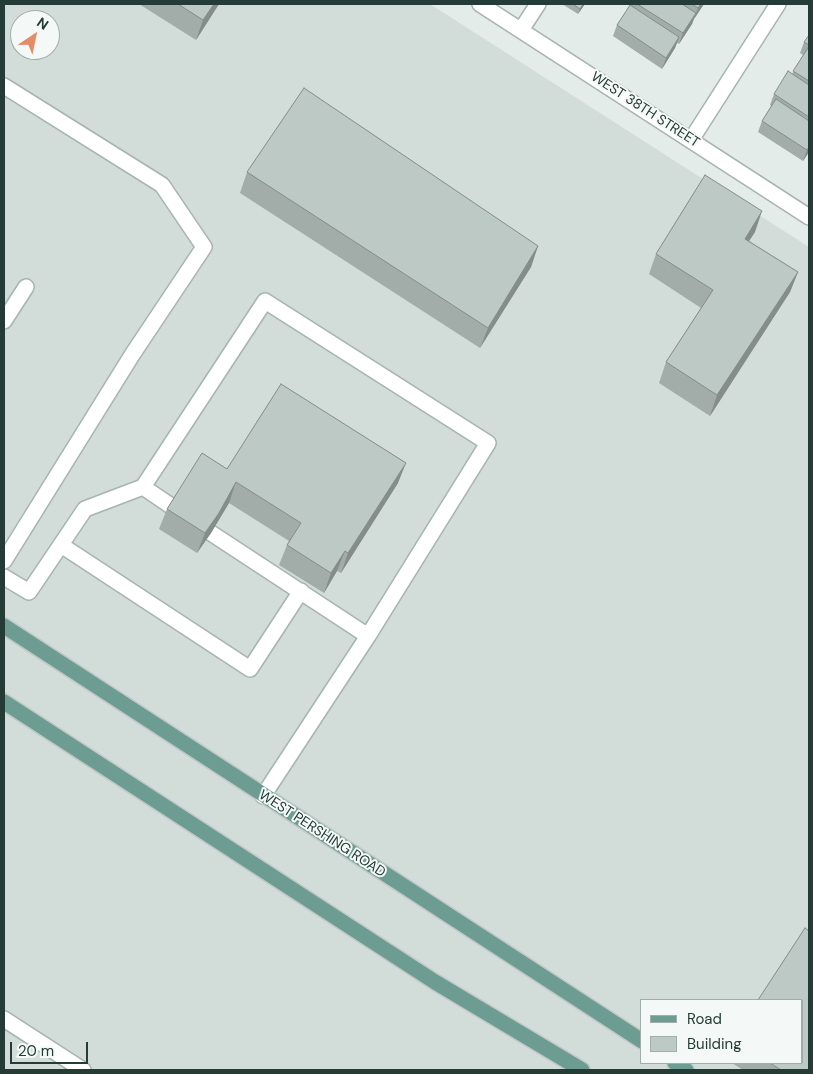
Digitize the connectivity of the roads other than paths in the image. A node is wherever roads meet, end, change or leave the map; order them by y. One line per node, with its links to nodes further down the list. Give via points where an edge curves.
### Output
1 (480, 4): 4 (street, WEST 38TH STREET)
2 (538, 4): 4 (street)
3 (778, 4): 6 (street)
4 (521, 30): 6 (street, WEST 38TH STREET)
5 (4, 86): 14 (street, via 162,185 204,247 132,355)
6 (691, 140): 7 (street, WEST 38TH STREET)
7 (809, 217)
8 (26, 287): 9 (street)
9 (4, 321)
10 (143, 487): 11 (street); 13 (street, via 85,509); 18 (street, via 265,301 488,443)
11 (174, 508)
12 (211, 533): 16 (street)
13 (61, 545): 15 (street, via 29,592); 16 (street, via 250,669)
14 (4, 561)
15 (4, 576)
16 (301, 591): 18 (street)
17 (4, 626): 20 (main road, WEST PERSHING ROAD)
18 (368, 636): 20 (street)
19 (4, 702): 24 (main road, via 436,982)
20 (263, 796): 22 (main road, WEST PERSHING ROAD)
21 (4, 1019): 23 (street)
22 (640, 1041)
23 (83, 1070)
24 (582, 1070)

